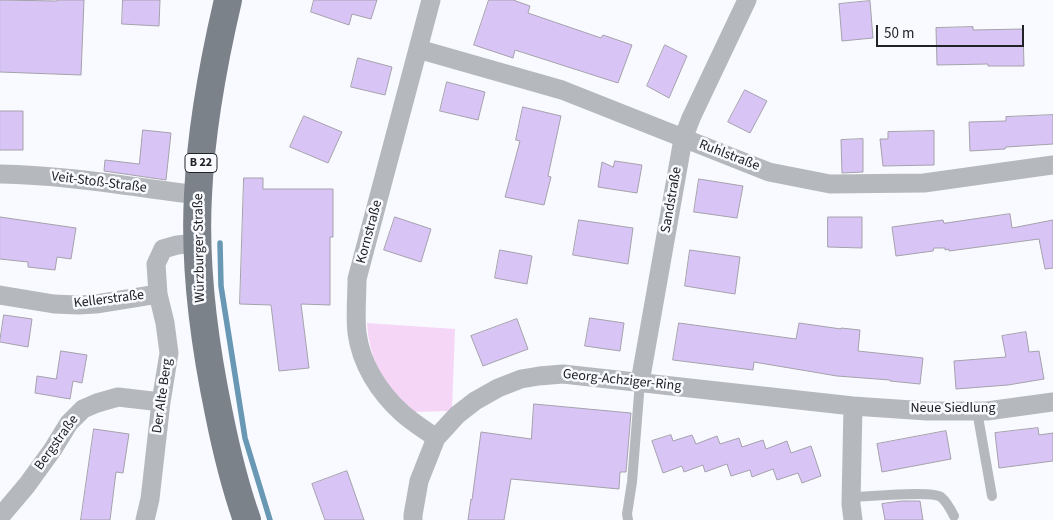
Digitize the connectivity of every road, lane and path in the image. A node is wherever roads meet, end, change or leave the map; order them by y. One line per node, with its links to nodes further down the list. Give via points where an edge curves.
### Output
1 (228, 0): 8 (main road, Würzburger Straße / B 22, via 202,140)
2 (431, 0): 4 (street, Kornstraße)
3 (747, 0): 5 (street, Sandstraße)
4 (418, 49): 5 (street, Ruhlstraße, via 562,90); 17 (street, Kornstraße, via 357,279 357,334 365,363 379,388 402,414)
5 (683, 139): 6 (street, Ruhlstraße, via 769,172 830,184 924,183); 12 (street, Sandstraße)
6 (1053, 165)
7 (0, 174): 8 (street, Veit-Stoß-Straße, via 75,179)
8 (198, 196): 9 (main road, Würzburger Straße / B 22)
9 (197, 243): 10 (street, Der Alte Berg, via 163,249 156,264); 20 (main road, Würzburger Straße / B 22, via 211,377)
10 (158, 294): 11 (street, Kellerstraße, via 78,305); 13 (street, Der Alte Berg, via 169,353)
11 (0, 295)
12 (640, 382): 15 (street, Georg-Achziger-Ring); 17 (street, Georg-Achziger-Ring, via 563,374 521,380 475,401); 25 (lane)
13 (161, 402): 22 (street, Bergstraße, via 118,397 83,409 69,423 27,485); 23 (street, Der Alte Berg)
14 (1053, 402): 16 (street, Neue Siedlung)
15 (853, 406): 16 (street, Neue Siedlung); 19 (street)
16 (978, 411): 18 (lane)
17 (436, 438): 24 (street, Georg-Achziger-Ring, via 419,481)
18 (992, 496)
19 (851, 497): 21 (lane, via 939,496); 26 (street)
20 (244, 511)
21 (954, 516)
22 (0, 517)
23 (145, 520)
24 (413, 520)
25 (628, 520)
26 (853, 520)

